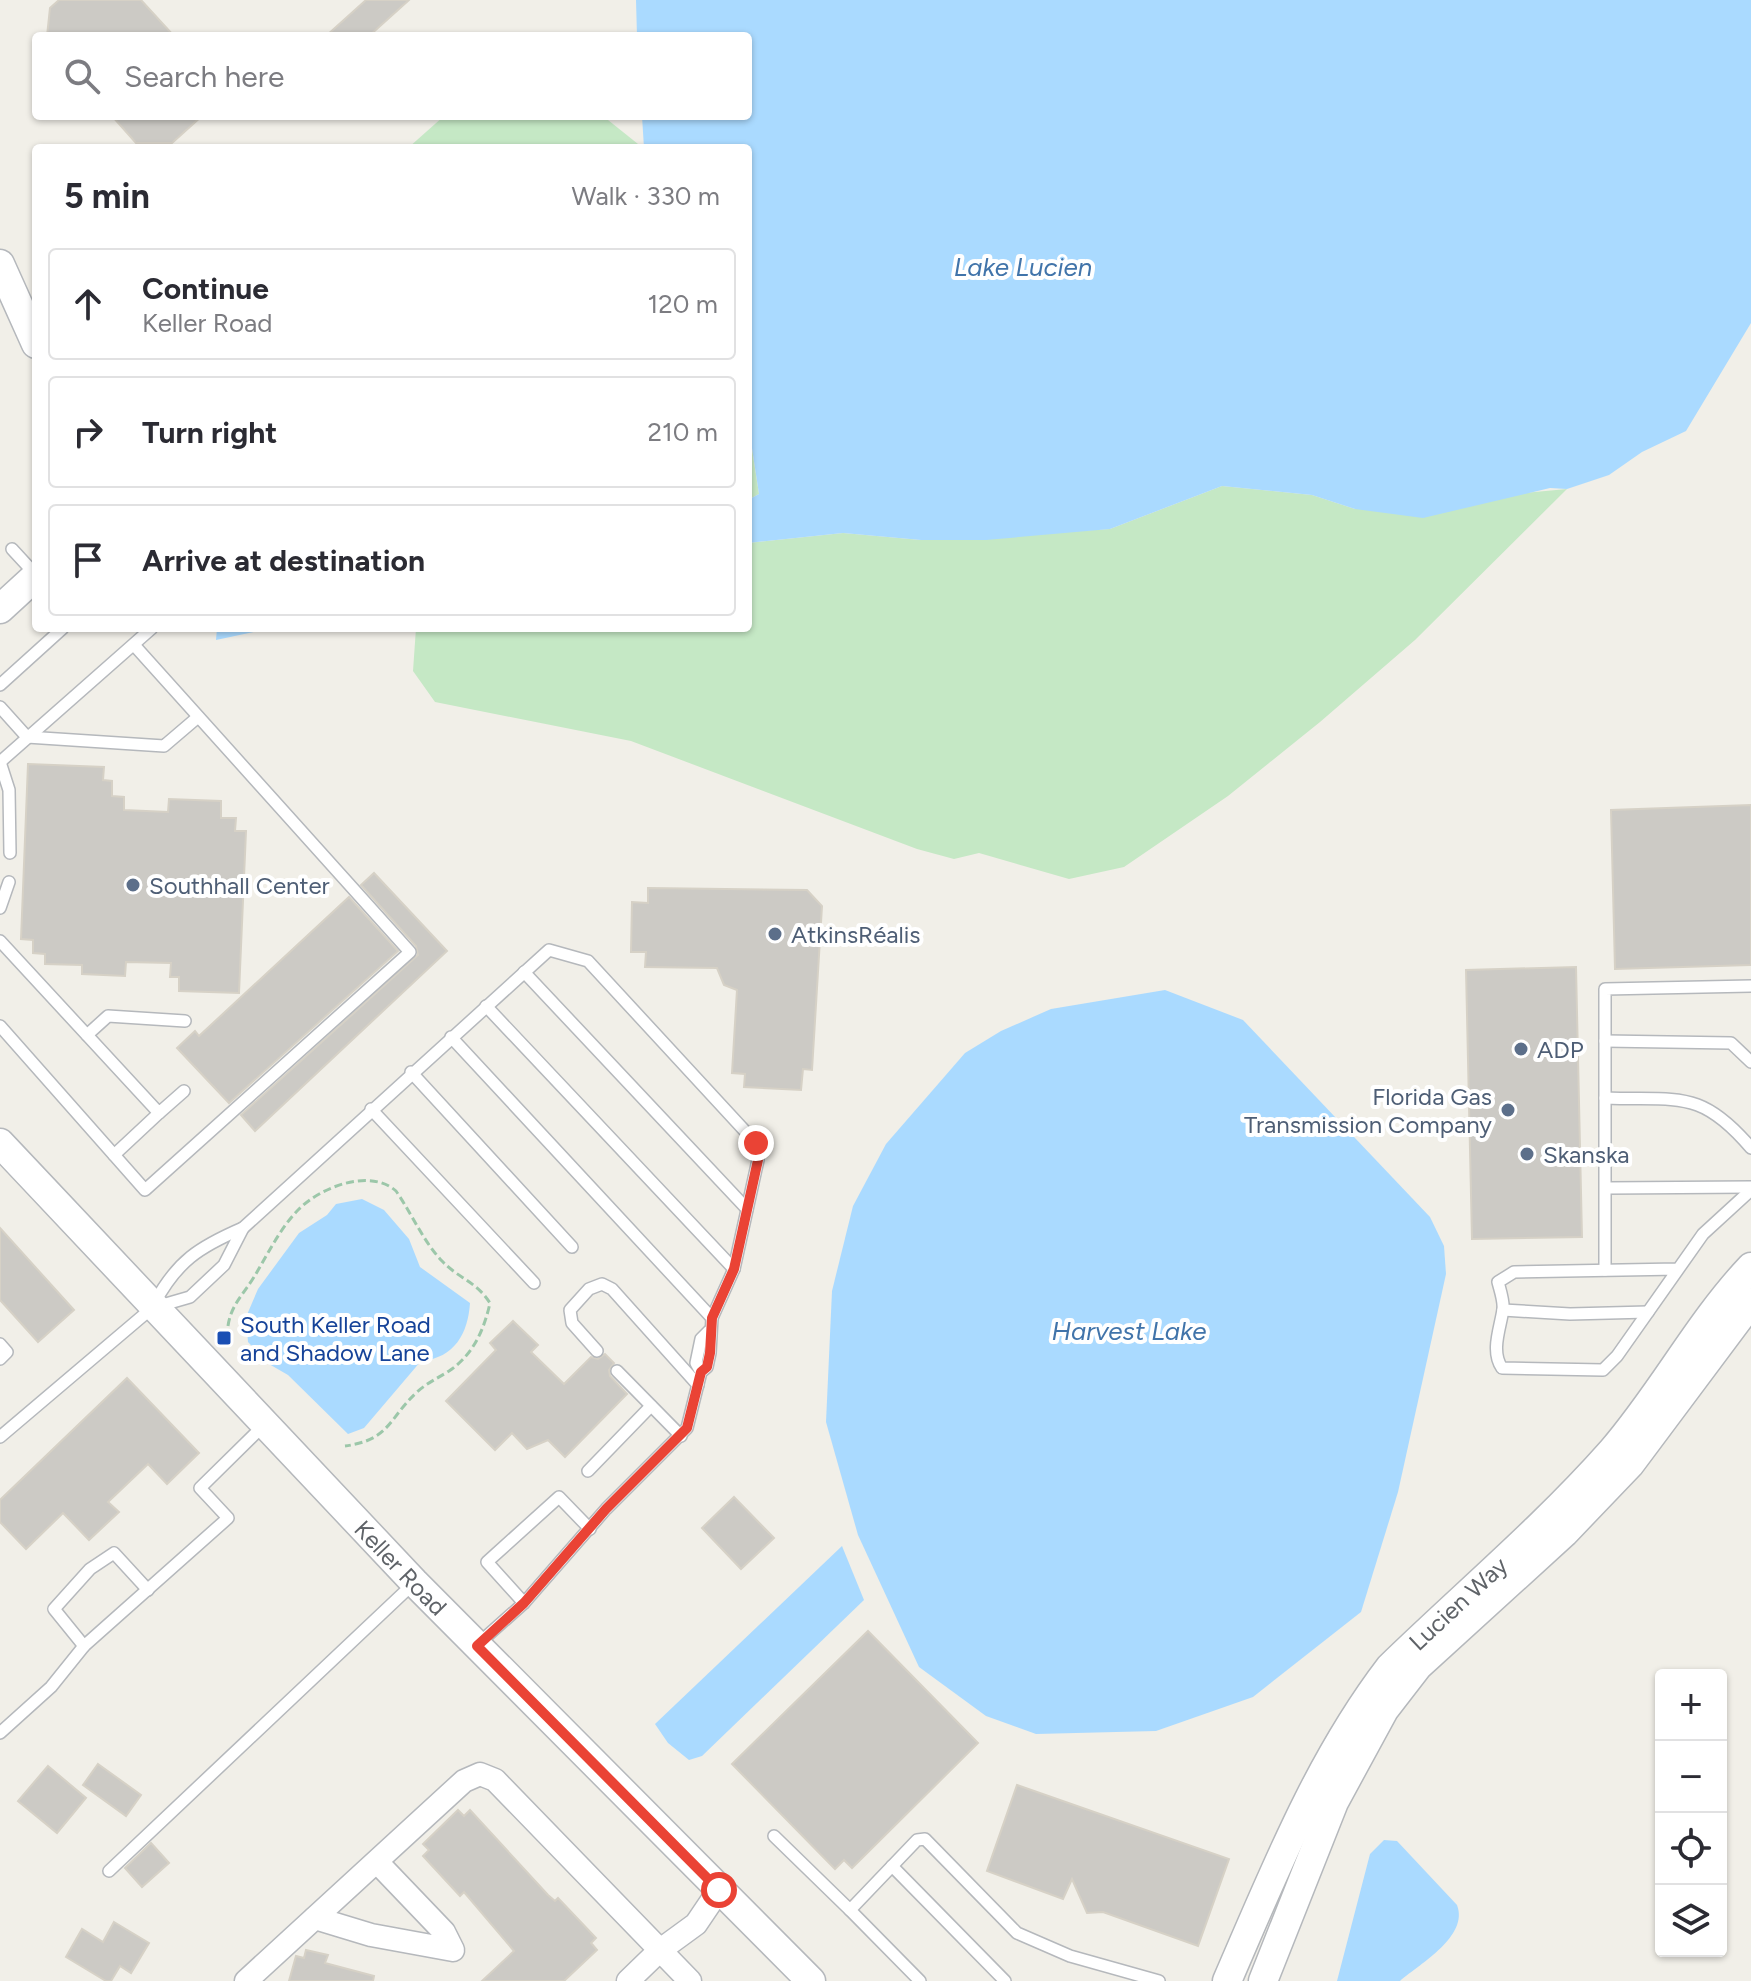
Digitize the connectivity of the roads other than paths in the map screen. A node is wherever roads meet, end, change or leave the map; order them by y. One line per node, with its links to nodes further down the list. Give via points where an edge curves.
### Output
1 (0, 264): 2 (street)
2 (32, 335)
3 (12, 549): 4 (lane)
4 (32, 572)
5 (32, 580): 6 (street)
6 (0, 609)
7 (59, 632): 10 (lane)
8 (148, 632): 9 (lane)
9 (134, 645): 12 (lane); 13 (lane)
10 (0, 685)
11 (0, 707): 13 (lane)
12 (198, 717): 13 (lane, via 164,746); 35 (lane, via 410,952 145,1190)
13 (27, 737): 14 (lane)
14 (0, 762): 15 (lane, via 9,790)
15 (10, 853)
16 (9, 882): 17 (lane)
17 (0, 908)
18 (0, 941): 24 (lane)
19 (524, 972): 21 (lane); 38 (lane); 38 (lane, via 549,950 588,961 756,1143 758,1160)
20 (1751, 986): 26 (lane, via 1605,989)
21 (486, 1006): 25 (lane); 42 (lane)
22 (185, 1021): 24 (lane, via 108,1016)
23 (0, 1026): 35 (lane)
24 (87, 1035): 32 (lane)
25 (451, 1037): 28 (lane); 50 (lane)
26 (1605, 1041): 27 (lane, via 1731,1043); 30 (lane)
27 (1751, 1062)
28 (411, 1072): 31 (lane); 40 (lane)
29 (184, 1091): 32 (lane)
30 (1605, 1098): 34 (lane, via 1694,1101 1714,1110); 36 (lane)
31 (371, 1109): 39 (lane); 45 (lane)
32 (159, 1113): 35 (lane)
33 (0, 1143): 47 (street, Keller Road)
34 (1751, 1148)
35 (114, 1155)
36 (1607, 1188): 37 (lane); 44 (lane)
37 (1751, 1188): 43 (lane, via 1703,1234)
38 (747, 1209): 42 (lane)
39 (243, 1228): 47 (lane, via 203,1245 169,1275); 47 (lane, via 224,1265 190,1297)
40 (572, 1247)
41 (1751, 1267): 83 (street, Lucien Way, via 1722,1298 1661,1391 1610,1452 1390,1667 1359,1708 1327,1759)
42 (734, 1269): 50 (lane)
43 (1678, 1269): 44 (lane); 49 (lane)
44 (1605, 1270): 48 (lane, via 1514,1272 1498,1282)
45 (534, 1283)
46 (1751, 1302): 84 (street, Lucien Way, via 1630,1464 1564,1533 1418,1666 1384,1710 1334,1802)
47 (152, 1308): 57 (street, Keller Road); 58 (lane)
48 (1503, 1310): 49 (lane); 49 (lane, via 1498,1319 1502,1368 1603,1370)
49 (1648, 1312)
50 (711, 1324): 55 (lane, via 713,1340)
51 (0, 1344): 53 (lane, via 7,1352)
52 (597, 1351): 55 (lane, via 572,1323 570,1310 589,1289 602,1284)
53 (0, 1359)
54 (617, 1371): 56 (lane)
55 (700, 1379): 59 (lane, via 692,1418)
56 (651, 1406): 59 (lane); 60 (lane)
57 (265, 1424): 62 (street, Keller Road); 63 (lane, via 200,1488 228,1518)
58 (2, 1432)
59 (681, 1436): 61 (lane)
60 (588, 1471)
61 (590, 1529): 64 (lane); 64 (lane, via 559,1497 487,1562)
62 (414, 1582): 66 (street, Keller Road); 71 (lane)
63 (148, 1590): 65 (lane); 65 (lane, via 114,1553 90,1569 54,1609)
64 (524, 1603): 66 (lane)
65 (84, 1646): 67 (lane, via 51,1687)
66 (477, 1646): 72 (street, Keller Road)
67 (0, 1733)
68 (774, 1836): 73 (lane)
69 (377, 1862): 74 (street); 74 (street, via 444,1932 453,1950); 75 (street, via 464,1781 480,1774 495,1780)
70 (892, 1866): 73 (lane); 76 (lane, via 917,1840 925,1839 1017,1933 1070,1956); 82 (lane)
71 (109, 1871)
72 (719, 1890): 75 (street, via 696,1924); 80 (street, Keller Road)
73 (850, 1910): 81 (lane)
74 (315, 1918): 77 (street)
75 (659, 1951): 78 (street); 79 (street)
76 (1155, 1980)
77 (246, 1981)
78 (628, 1981)
79 (690, 1981)
80 (811, 1981)
81 (920, 1981)
82 (1005, 1981)
83 (1227, 1981)
84 (1263, 1981)

